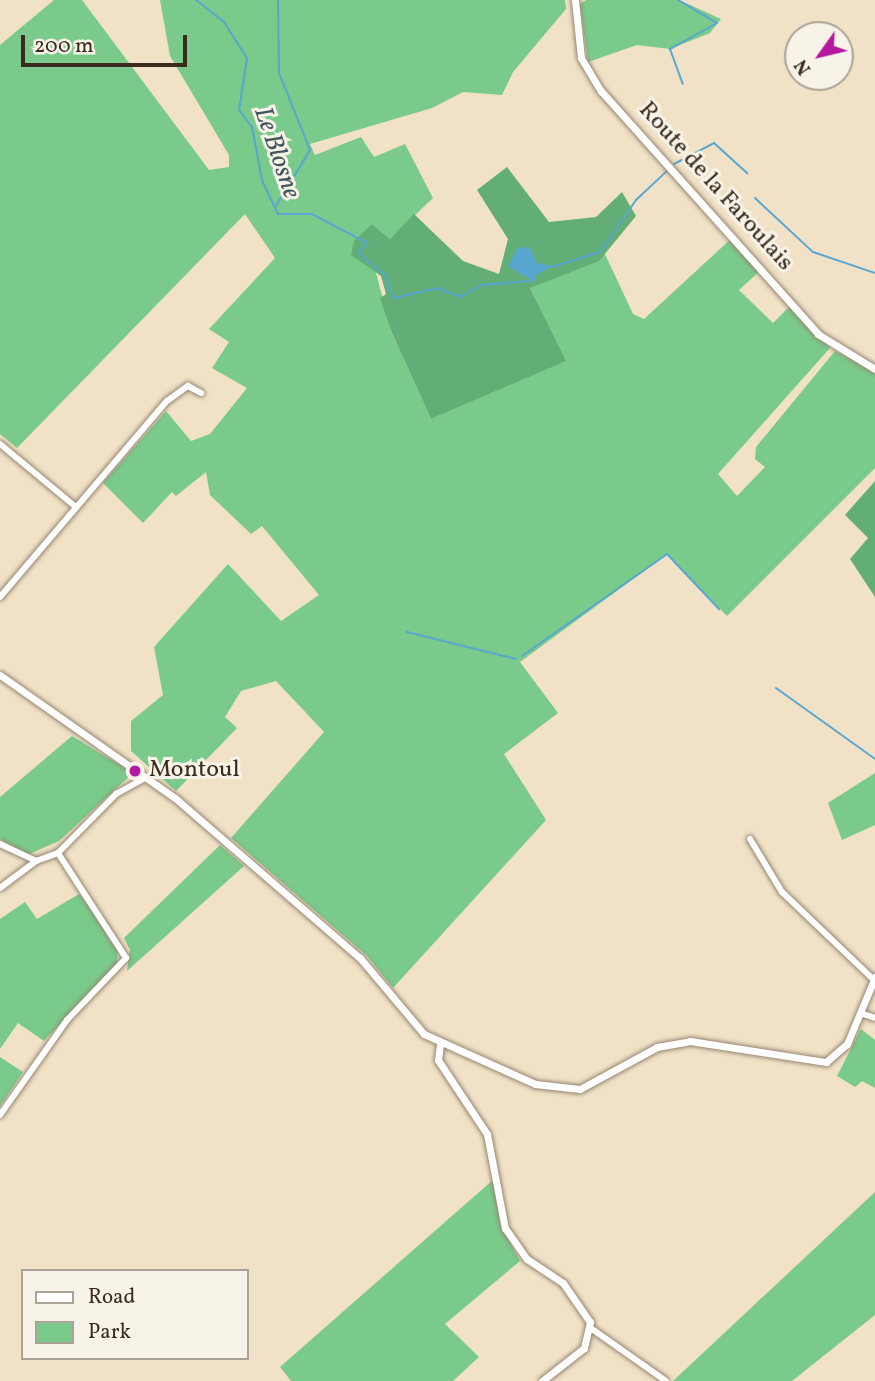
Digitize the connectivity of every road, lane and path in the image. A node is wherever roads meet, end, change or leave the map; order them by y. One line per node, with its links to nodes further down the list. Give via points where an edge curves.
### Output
1 (575, 0): 2 (street, Route de la Faroulais, via 581,58 601,91 818,334)
2 (875, 369)
3 (201, 393): 5 (street, via 188,386 178,390)
4 (0, 444): 5 (street)
5 (76, 507): 6 (street)
6 (0, 597)
7 (0, 675): 8 (street)
8 (149, 776): 11 (street, via 116,794); 17 (street, via 360,958 413,1025)
9 (750, 839): 14 (street, via 782,892)
10 (0, 844): 12 (street)
11 (58, 853): 12 (street); 18 (street, via 126,958 67,1020)
12 (36, 861): 13 (street)
13 (0, 888)
14 (874, 978): 15 (street)
15 (860, 1013): 16 (street); 17 (street, via 848,1044 826,1062 690,1041 657,1047 580,1089 534,1084)
16 (875, 1018)
17 (440, 1044): 19 (street, via 438,1060 487,1134 505,1228 527,1259 563,1283)
18 (0, 1115)
19 (592, 1329): 20 (street, via 584,1348); 21 (street)
20 (542, 1381)
21 (666, 1381)

